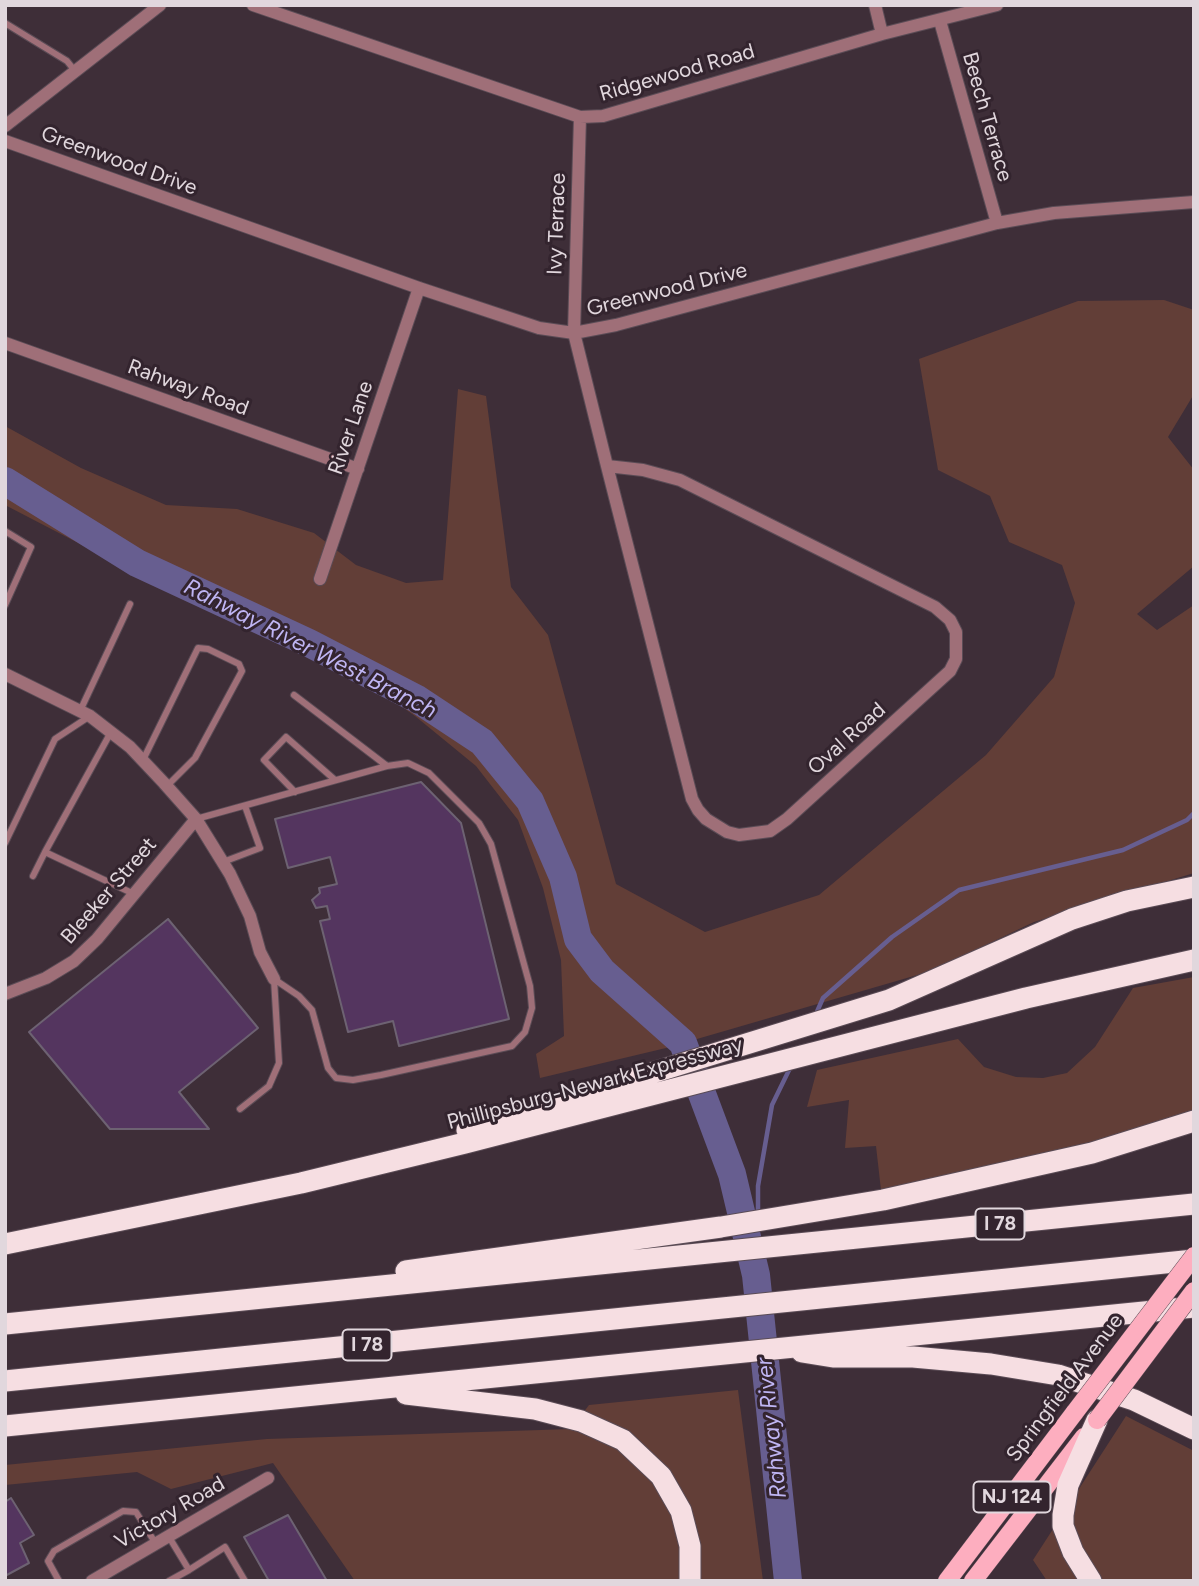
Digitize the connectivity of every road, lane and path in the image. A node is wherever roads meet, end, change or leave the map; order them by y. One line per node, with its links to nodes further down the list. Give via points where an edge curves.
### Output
1 (160, 5): 8 (street)
2 (253, 5): 9 (street, Ridgewood Road)
3 (874, 5): 7 (street)
4 (997, 5): 5 (street, Ridgewood Road)
5 (940, 21): 7 (street, Ridgewood Road); 13 (street, Beech Terrace)
6 (5, 23): 8 (lane, via 67,61)
7 (883, 34): 9 (street, Ridgewood Road, via 603,116)
8 (75, 71): 10 (street)
9 (580, 117): 15 (street, Ivy Terrace)
10 (5, 126)
11 (5, 141): 14 (street, Greenwood Drive)
12 (1194, 202): 13 (street, Greenwood Drive, via 1054,213)
13 (997, 223): 15 (street, Greenwood Drive)
14 (419, 288): 15 (street, Greenwood Drive, via 539,328); 18 (street, River Lane)
15 (574, 333): 17 (street, Oval Road)
16 (5, 343): 18 (street, Rahway Road)
17 (607, 466): 17 (street, Oval Road, via 680,481 935,607 956,632 956,659 950,671 781,824 758,834 739,835 716,827 692,799)
18 (358, 470): 20 (street, River Lane)
19 (5, 531): 22 (lane, via 31,547)
20 (320, 579)
21 (130, 604): 25 (lane)
22 (5, 605)
23 (5, 674): 25 (street)
24 (294, 695): 28 (lane)
25 (85, 714): 26 (street); 34 (lane, via 55,739)
26 (110, 732): 27 (street); 35 (lane)
27 (143, 760): 30 (street); 30 (lane, via 198,648 239,664 242,671 195,758)
28 (387, 766): 29 (lane); 41 (lane, via 408,763 429,773 479,823 491,844 530,986 532,1008 525,1032 512,1046 381,1075 336,1078 328,1068 312,1010)
29 (335, 780): 31 (lane); 31 (lane, via 286,737 264,760)
30 (167, 786): 33 (street)
31 (295, 792): 32 (lane)
32 (245, 806): 33 (lane); 36 (lane, via 260,848)
33 (196, 819): 36 (street); 39 (street, Bleeker Street)
34 (5, 843)
35 (45, 852): 37 (lane); 39 (lane)
36 (223, 862): 41 (street)
37 (33, 876)
38 (1194, 887): 45 (highway, via 1072,919 915,990 842,1015 517,1112)
39 (134, 894): 42 (street, Bleeker Street, via 74,961)
40 (1194, 960): 45 (highway, Phillipsburg-Newark Expressway, via 1026,998)
41 (274, 979): 43 (lane, via 279,1063 269,1086)
42 (5, 994)
43 (240, 1109)
44 (1194, 1121): 50 (highway, via 1027,1169 801,1215 419,1268)
45 (356, 1169): 47 (highway, Phillipsburg-Newark Expressway)
46 (1194, 1204): 50 (highway, I 78)
47 (5, 1244)
48 (1194, 1258): 54 (highway, I 78); 68 (main road, Springfield Avenue / NJ 124, bridge)
49 (1194, 1291): 56 (main road, Springfield Avenue / NJ 124, bridge)
50 (280, 1296): 52 (highway, I 78)
51 (1194, 1307): 53 (highway)
52 (5, 1324)
53 (815, 1349): 55 (highway, I 78, via 732,1351); 58 (highway, via 1047,1373 1110,1391)
54 (5, 1381)
55 (366, 1390): 57 (highway, I 78); 67 (highway, via 535,1409 581,1421 622,1440 656,1470 676,1501 690,1546)
56 (1097, 1420): 69 (main road, Springfield Avenue / NJ 124); 70 (highway, via 1068,1485 1063,1515 1073,1552)
57 (5, 1426)
58 (1194, 1429)
59 (268, 1478): 60 (street, Victory Road)
60 (169, 1536): 61 (street, Victory Road); 62 (lane)
61 (156, 1544): 63 (lane, via 136,1512 123,1511 54,1551 48,1561); 64 (street, Victory Road)
62 (188, 1570): 65 (lane); 66 (lane, via 225,1547)
63 (59, 1581)
64 (92, 1581)
65 (169, 1581)
66 (245, 1581)
67 (691, 1581)
68 (947, 1581)
69 (973, 1581)
70 (1091, 1581)

